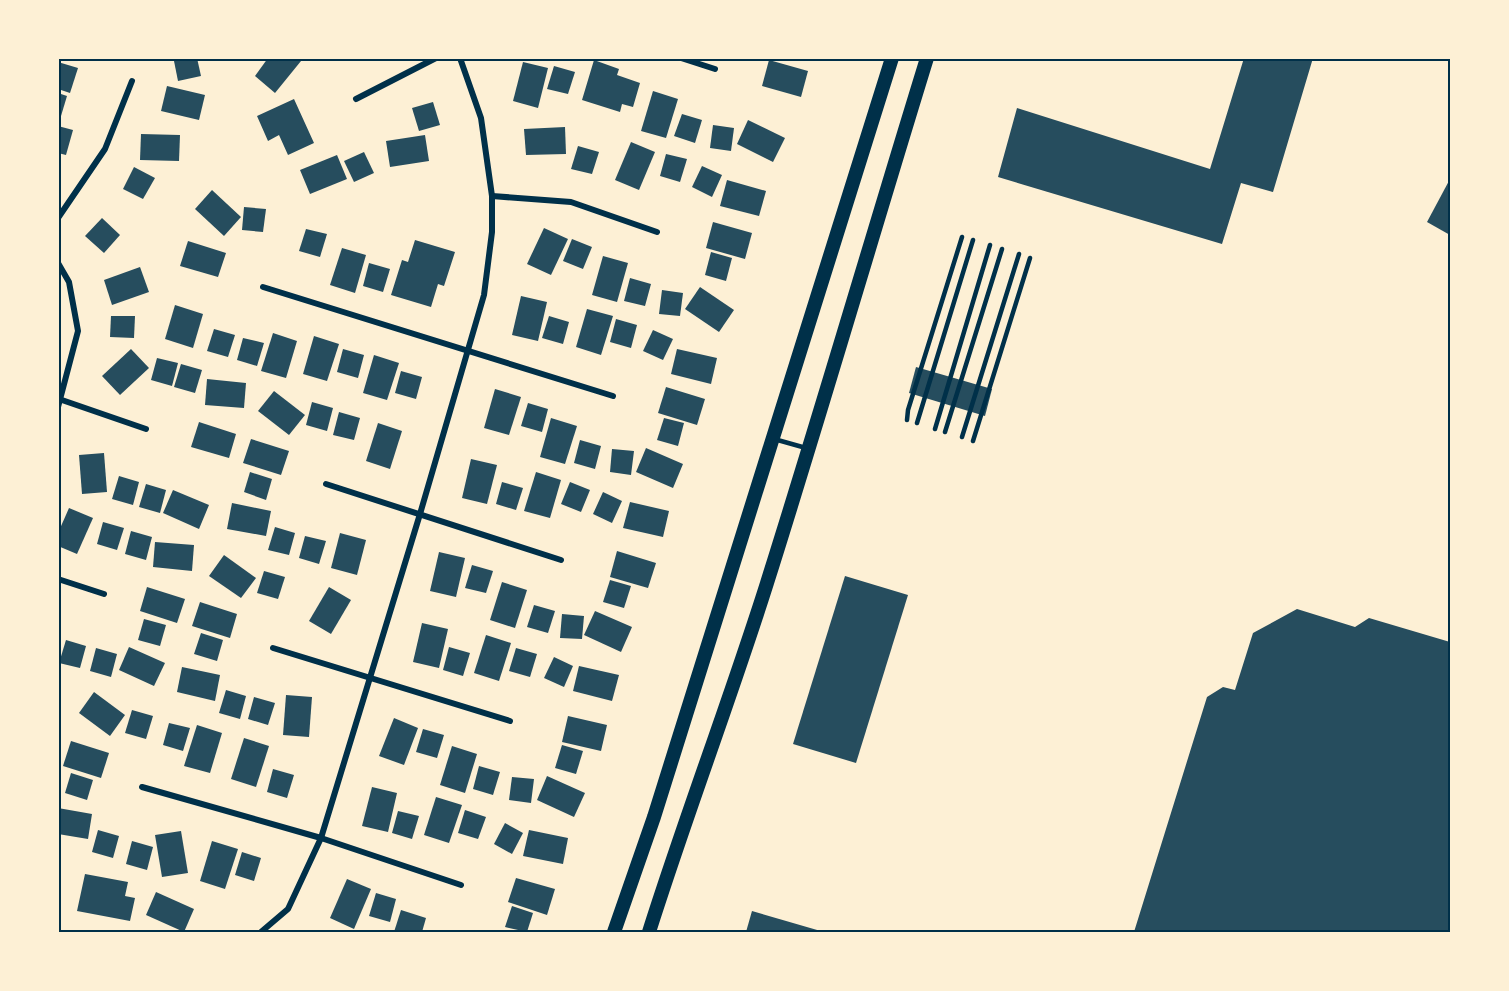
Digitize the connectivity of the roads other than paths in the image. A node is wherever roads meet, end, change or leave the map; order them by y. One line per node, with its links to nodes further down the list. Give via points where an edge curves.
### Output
1 (436, 58): 8 (street)
2 (460, 58): 9 (street, via 481,118)
3 (681, 58): 6 (street)
4 (892, 58): 30 (main road)
5 (927, 58): 32 (main road)
6 (715, 69)
7 (132, 81): 10 (street, via 105,149)
8 (356, 99)
9 (492, 196): 11 (street, via 571,202); 20 (street, via 484,295)
10 (58, 218)
11 (657, 232)
12 (962, 237): 24 (lane)
13 (973, 240): 25 (lane)
14 (990, 245): 27 (lane)
15 (1002, 249): 28 (lane)
16 (1019, 254): 29 (lane)
17 (1030, 258): 31 (lane)
18 (58, 263): 22 (street, via 69,282 78,331)
19 (263, 287): 20 (street)
20 (469, 352): 21 (street); 34 (street)
21 (613, 396)
22 (60, 399): 23 (street); 26 (street)
23 (58, 407)
24 (907, 420)
25 (917, 423)
26 (147, 429)
27 (934, 429)
28 (945, 432)
29 (962, 437)
30 (774, 439): 32 (lane); 45 (main road)
31 (973, 441)
32 (809, 449): 46 (main road)
33 (326, 484): 34 (street)
34 (420, 514): 35 (street); 39 (street)
35 (561, 560)
36 (58, 579): 37 (street)
37 (104, 594)
38 (273, 648): 39 (street)
39 (370, 678): 40 (street); 42 (street)
40 (510, 721)
41 (142, 787): 42 (street)
42 (321, 838): 43 (street); 44 (street, via 288,909)
43 (461, 885)
44 (261, 933)
45 (614, 933)
46 (650, 933)

